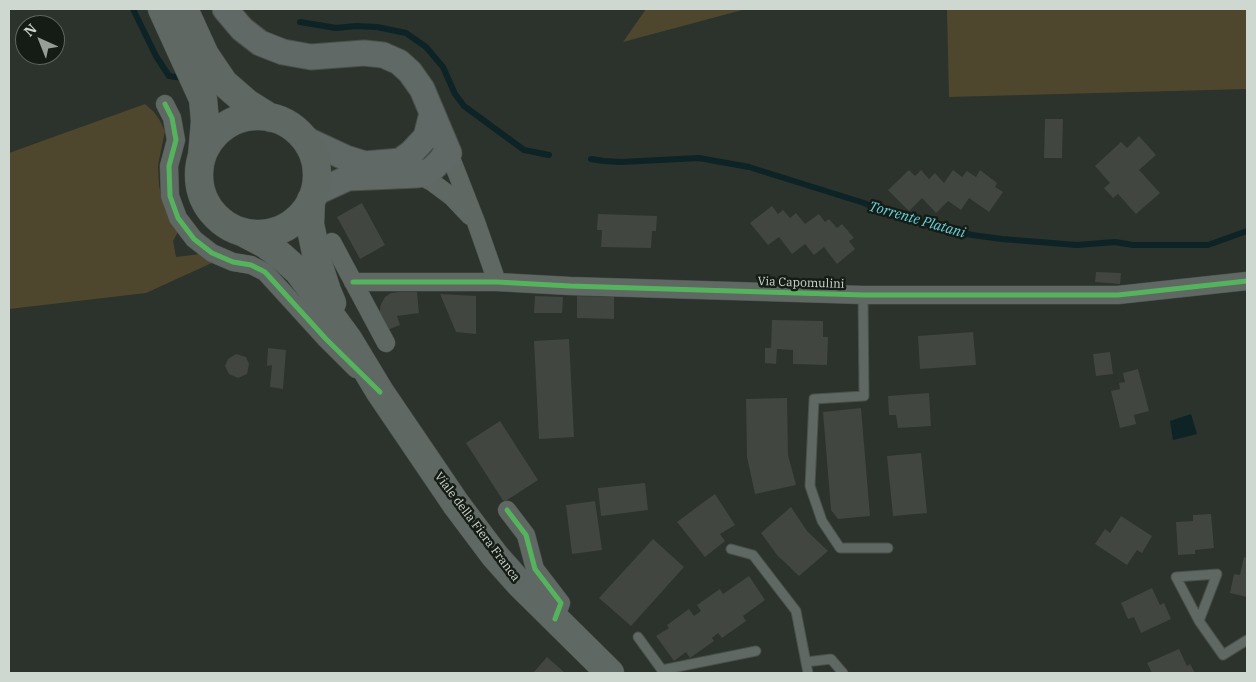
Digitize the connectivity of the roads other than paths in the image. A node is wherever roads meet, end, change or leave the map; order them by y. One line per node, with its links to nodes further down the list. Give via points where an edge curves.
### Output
1 (162, 9): 9 (main road, via 203,99)
2 (184, 9): 6 (main road, via 205,55 224,83 246,103)
3 (225, 9): 5 (main road, via 242,29 260,43 283,52 310,57 364,53 384,55 399,62 422,89)
4 (165, 104): 21 (street, via 172,118 176,140 169,166 170,196 178,218 194,239 212,253 265,272)
5 (432, 113): 8 (main road); 10 (main road, via 426,137 412,153)
6 (271, 118): 7 (main road, via 289,125); 9 (main road, via 251,117 232,122 212,138)
7 (304, 138): 10 (main road, via 365,164); 11 (main road, via 316,168)
8 (449, 153): 10 (main road, via 431,170); 12 (street)
9 (202, 156): 13 (main road, via 199,175 204,201 220,221)
10 (409, 168): 11 (main road, via 348,178); 12 (street, via 452,197)
11 (312, 197): 13 (main road, via 304,212 289,225 264,234); 19 (main road, via 310,224 318,264)
12 (476, 222): 17 (street)
13 (244, 233): 19 (main road, via 265,244 298,271)
14 (332, 242): 16 (street)
15 (1247, 281): 18 (street, Via Capomulini, via 1118,295)
16 (354, 282): 17 (street, Via Capomulini); 20 (street)
17 (497, 282): 18 (street, Via Capomulini)
18 (863, 295): 23 (lane, via 864,396 814,399 810,486 822,521 840,548)
19 (348, 339): 21 (main road, Viale della Fiera Franca)
20 (386, 343)
21 (380, 392): 25 (main road, Viale della Fiera Franca, via 495,556)
22 (507, 510): 25 (street, via 526,535 535,570 562,602)
23 (888, 548)
24 (731, 549): 30 (lane, via 753,556 796,611)
25 (555, 619): 31 (main road, Viale della Fiera Franca)
26 (1199, 620): 26 (lane, via 1206,602 1217,574 1176,577); 28 (lane, via 1223,655)
27 (638, 637): 29 (lane, via 662,670)
28 (1247, 640)
29 (756, 651)
30 (806, 662): 32 (lane); 33 (lane, via 831,658)
31 (610, 673)
32 (808, 673)
33 (844, 673)

